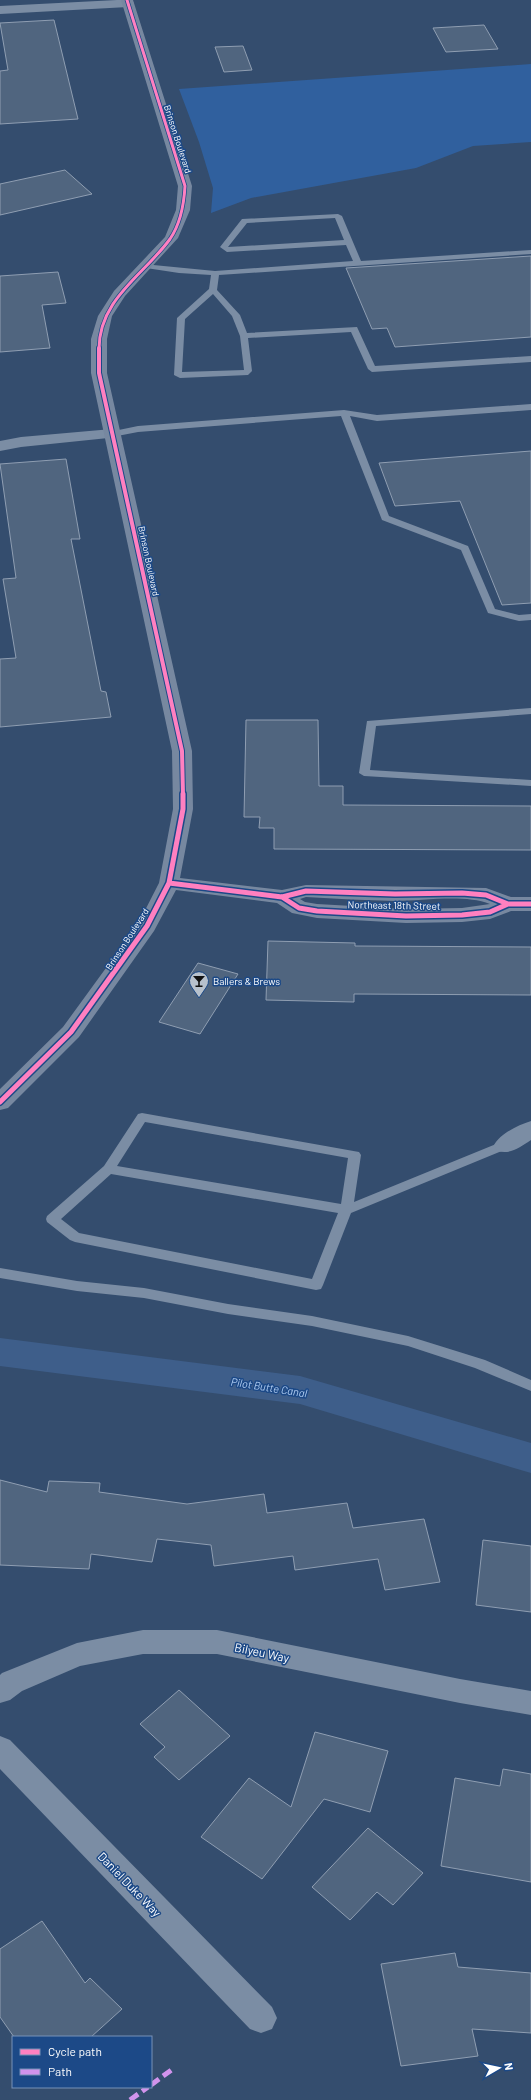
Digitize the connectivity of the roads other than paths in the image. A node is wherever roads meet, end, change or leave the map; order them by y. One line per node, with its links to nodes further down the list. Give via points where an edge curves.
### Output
1 (127, 2): 2 (street); 6 (street, Brinson Boulevard, via 185,186 183,210 171,238)
2 (0, 10)
3 (349, 242): 3 (lane, via 338,216 245,221 224,247 227,250); 5 (lane)
4 (531, 252): 5 (lane)
5 (358, 264): 7 (lane)
6 (146, 266): 7 (lane); 13 (street, Brinson Boulevard, via 119,294 105,316 99,339 99,373)
7 (215, 273): 8 (lane)
8 (213, 290): 9 (lane, via 236,316); 9 (lane, via 181,318 177,373 245,373 248,371)
9 (244, 336): 10 (lane, via 354,329 372,369)
10 (531, 359)
11 (531, 407): 12 (lane, via 377,418)
12 (344, 413): 13 (lane, via 138,429); 15 (lane, via 385,518 465,548 491,612 519,618)
13 (112, 434): 14 (street); 18 (street, Brinson Boulevard, via 182,751 183,809)
14 (0, 446)
15 (531, 617)
16 (531, 711): 17 (lane, via 371,723 364,773)
17 (531, 783)
18 (169, 883): 19 (street, Northeast 18th Street, via 282,898 299,908 318,911 406,916 476,914 490,912 508,904); 20 (street, Brinson Boulevard, via 147,926 71,1032)
19 (531, 904)
20 (0, 1102)
21 (531, 1129): 22 (street)
22 (505, 1145): 24 (lane)
23 (108, 1169): 24 (lane); 24 (lane, via 142,1117 355,1155); 24 (lane, via 52,1219 75,1237 316,1285)
24 (346, 1210)
25 (0, 1273): 26 (lane, via 77,1286 144,1293 312,1321 401,1339 480,1364)
26 (531, 1386)
27 (0, 1691): 28 (street, Bilyeu Way, via 12,1682 77,1654 143,1642 217,1642 421,1684)
28 (531, 1703)
29 (0, 1750): 30 (street, Daniel Duke Way)
30 (261, 2018)

